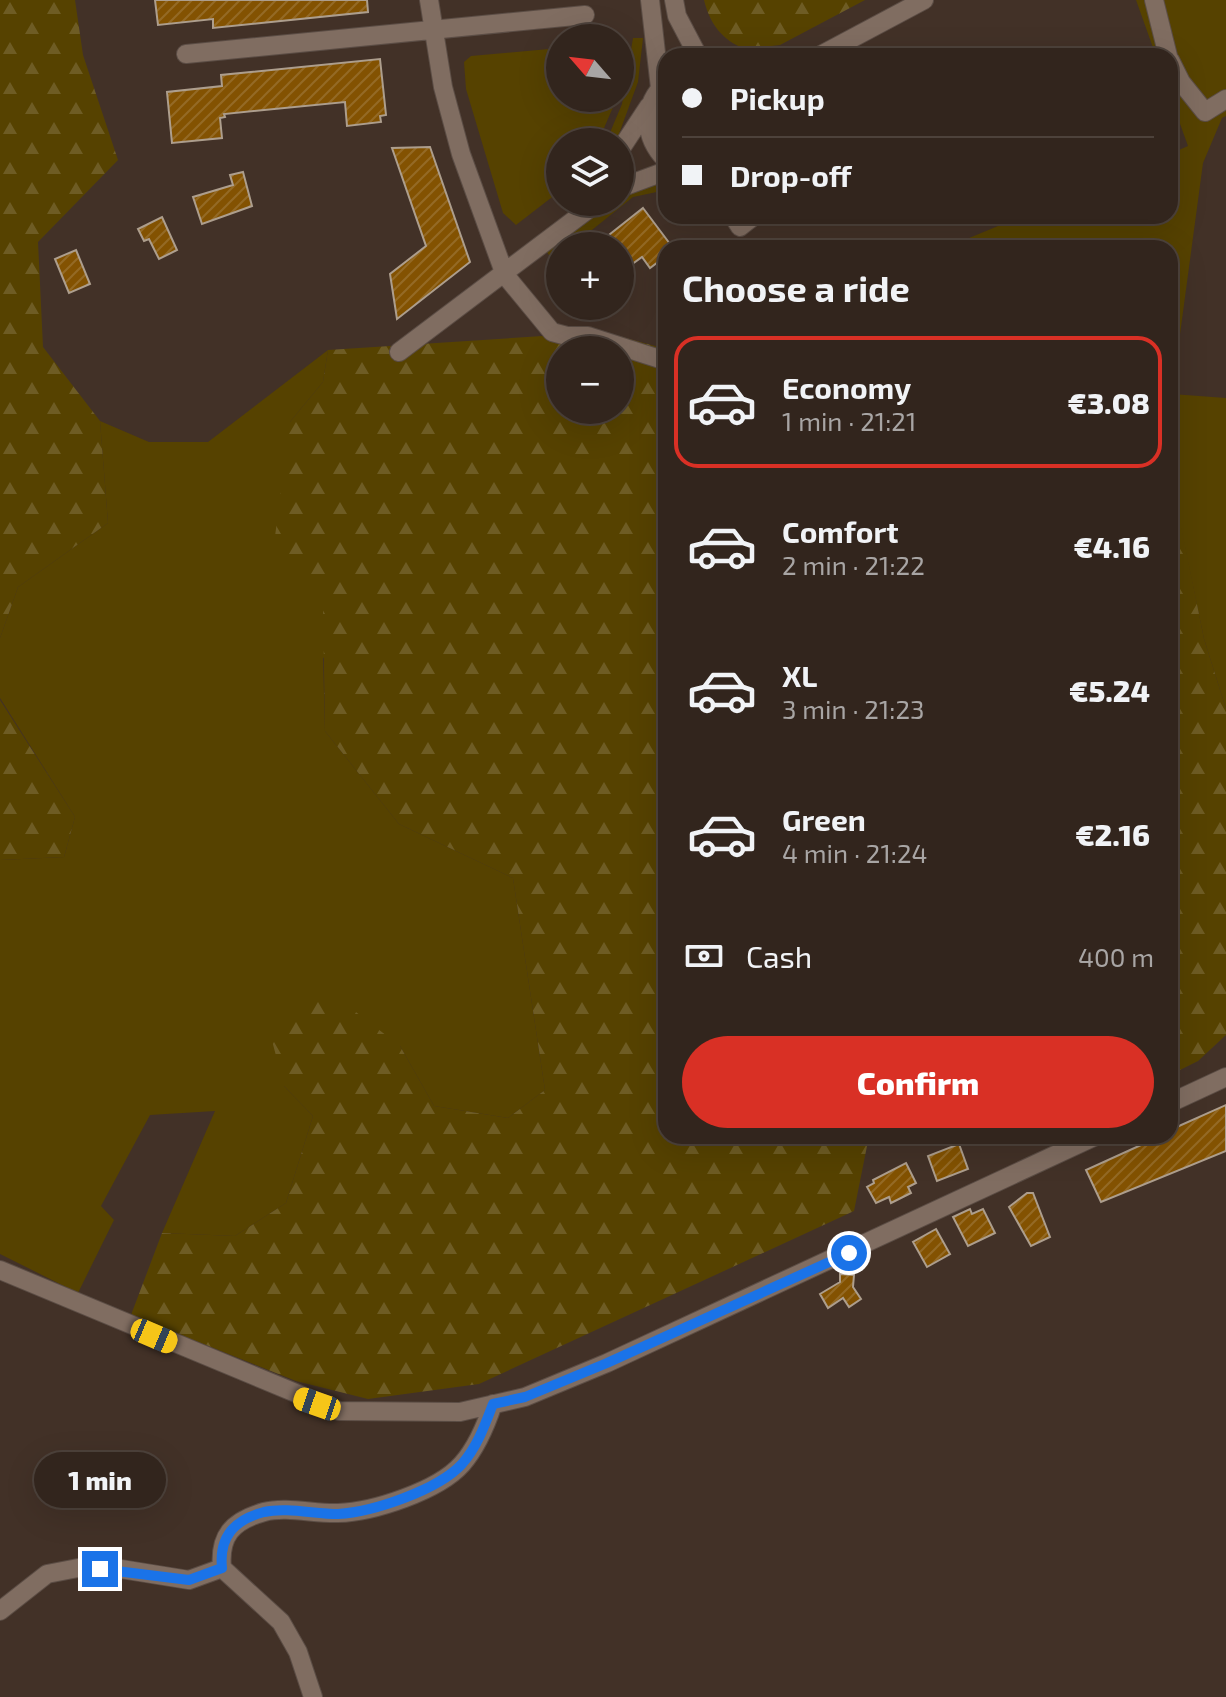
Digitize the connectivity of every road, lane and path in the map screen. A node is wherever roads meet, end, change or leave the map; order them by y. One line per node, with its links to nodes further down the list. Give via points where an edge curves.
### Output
1 (429, 0): 7 (street)
2 (650, 0): 13 (street)
3 (674, 0): 8 (street)
4 (924, 0): 9 (street)
5 (1154, 0): 10 (street)
6 (585, 15): 7 (street)
7 (432, 31): 11 (street); 22 (street, via 461,154)
8 (694, 48)
9 (834, 48)
10 (1166, 48)
11 (186, 54)
12 (1178, 76): 16 (street, via 1205,112)
13 (658, 82)
14 (658, 93): 17 (street)
15 (658, 96): 18 (street, via 649,134)
16 (1226, 99)
17 (634, 129)
18 (658, 148)
19 (658, 174): 20 (street)
20 (634, 183)
21 (574, 216): 22 (street)
22 (505, 275): 23 (street); 24 (street, via 552,332 588,336)
23 (399, 352)
24 (658, 358)
25 (1226, 1077): 26 (street)
26 (1178, 1099)
27 (1079, 1144): 29 (street, via 622,1357 525,1397)
28 (0, 1270): 29 (street, via 339,1411 460,1412)
29 (493, 1404): 30 (street, via 483,1432 461,1465 429,1488 341,1514 265,1512 229,1529 220,1547)
30 (222, 1568): 31 (street, via 189,1580 121,1569 47,1574); 32 (street, via 281,1622)
31 (0, 1611)
32 (313, 1697)

